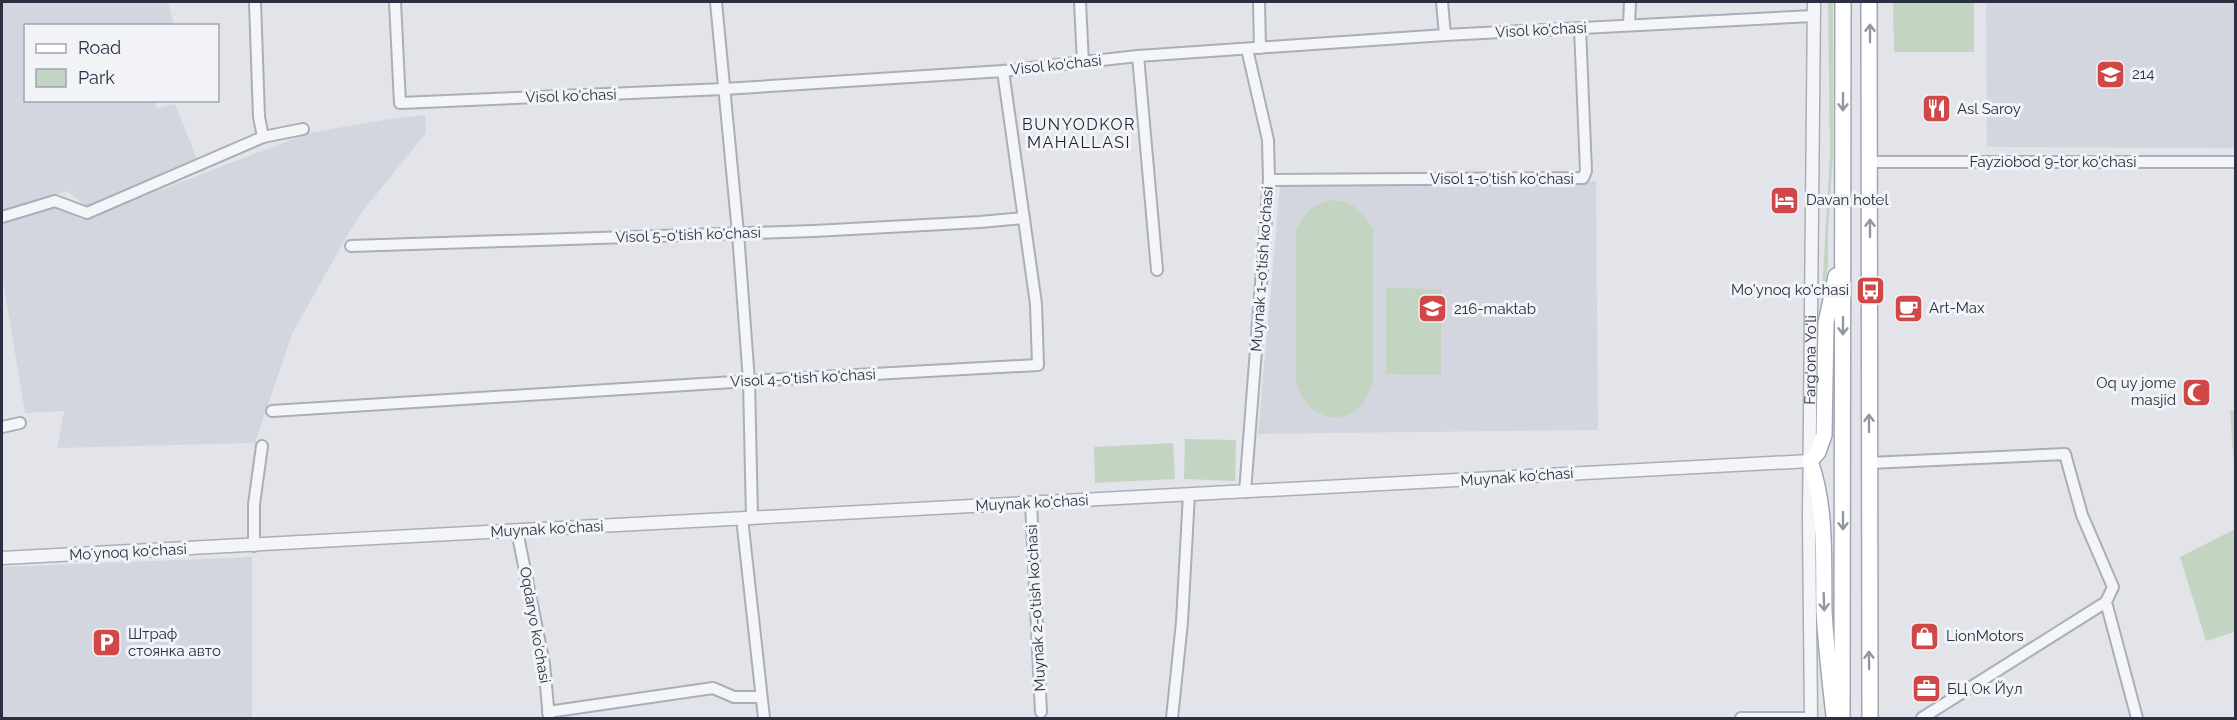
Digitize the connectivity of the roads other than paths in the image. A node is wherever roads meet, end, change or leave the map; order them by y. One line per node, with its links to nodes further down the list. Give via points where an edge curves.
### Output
1 (255, 2): 22 (street)
2 (395, 2): 20 (street, Visol ko'chasi, via 400,103)
3 (716, 2): 20 (street)
4 (1080, 2): 18 (street)
5 (1259, 2): 15 (street)
6 (1442, 2): 14 (street)
7 (1630, 2): 12 (street)
8 (1814, 2): 11 (street, Farg'ona Yo'li)
9 (1843, 2): 30 (main road, one-way to 30)
10 (1869, 2): 23 (main road, one-way to 10)
11 (1814, 16): 12 (street, Visol ko'chasi); 37 (street, Farg'ona Yo'li)
12 (1629, 25): 13 (street, Visol ko'chasi)
13 (1580, 28): 14 (street, Visol ko'chasi); 25 (street, Visol 1-o'tish ko'chasi, via 1586,171 1583,178)
14 (1445, 35): 15 (street, Visol ko'chasi)
15 (1260, 48): 16 (street, Visol ko'chasi)
16 (1247, 49): 17 (street, Visol ko'chasi); 25 (street, Muynak 1-o'tish ko'chasi, via 1268,140)
17 (1138, 56): 18 (street, Visol ko'chasi); 31 (street)
18 (1083, 63): 19 (street, Visol ko'chasi)
19 (1004, 71): 20 (street, Visol ko'chasi); 27 (street, Visol 4-o'tish ko'chasi)
20 (724, 89): 28 (street)
21 (303, 129): 22 (street)
22 (263, 137): 26 (street, via 87,213 55,201)
23 (1870, 162): 24 (street, Fayziobod 9-tor ko'chasi); 38 (main road, one-way to 23)
24 (2235, 162)
25 (1269, 180): 39 (street, Muynak 1-o'tish ko'chasi)
26 (2, 217)
27 (1024, 218): 28 (street, Visol 5-o'tish ko'chasi); 32 (street, Visol 4-o'tish ko'chasi, via 1036,304 1038,365)
28 (738, 233): 29 (street, Visol 5-o'tish ko'chasi); 32 (street)
29 (351, 246)
30 (1843, 247): 37 (main road, via 1826,323 1824,435); 55 (main road, one-way to 55)
31 (1157, 270)
32 (749, 381): 33 (street, Visol 4-o'tish ko'chasi); 42 (street)
33 (272, 411)
34 (20, 423): 35 (street)
35 (2, 427)
36 (262, 446): 44 (street, via 254,504)
37 (1810, 461): 39 (street, Muynak ko'chasi); 53 (street, Farg'ona Yo'li); 54 (main road, one-way to 54, via 1821,517 1825,638)
38 (1869, 463): 46 (street, via 2064,454 2082,515 2113,587); 56 (main road, one-way to 38)
39 (1245, 492): 40 (street, Muynak ko'chasi)
40 (1189, 494): 41 (street, Muynak ko'chasi); 51 (street)
41 (1031, 503): 42 (street, Muynak ko'chasi); 48 (street, Muynak 2-o'tish ko'chasi)
42 (747, 518): 43 (street, Muynak ko'chasi); 47 (street)
43 (517, 531): 44 (street, Muynak ko'chasi); 49 (street, Oqdaryo ko'chasi, via 544,664)
44 (254, 546): 45 (street, Moʻynoq ko'chasi)
45 (2, 558)
46 (2106, 602): 57 (street); 58 (street)
47 (760, 697): 49 (street, via 734,697 713,688); 50 (street)
48 (1041, 712)
49 (549, 715)
50 (764, 718)
51 (1172, 718)
52 (1741, 718): 53 (street)
53 (1811, 718)
54 (1834, 718)
55 (1842, 718)
56 (1870, 718)
57 (1923, 718)
58 (2137, 718)

